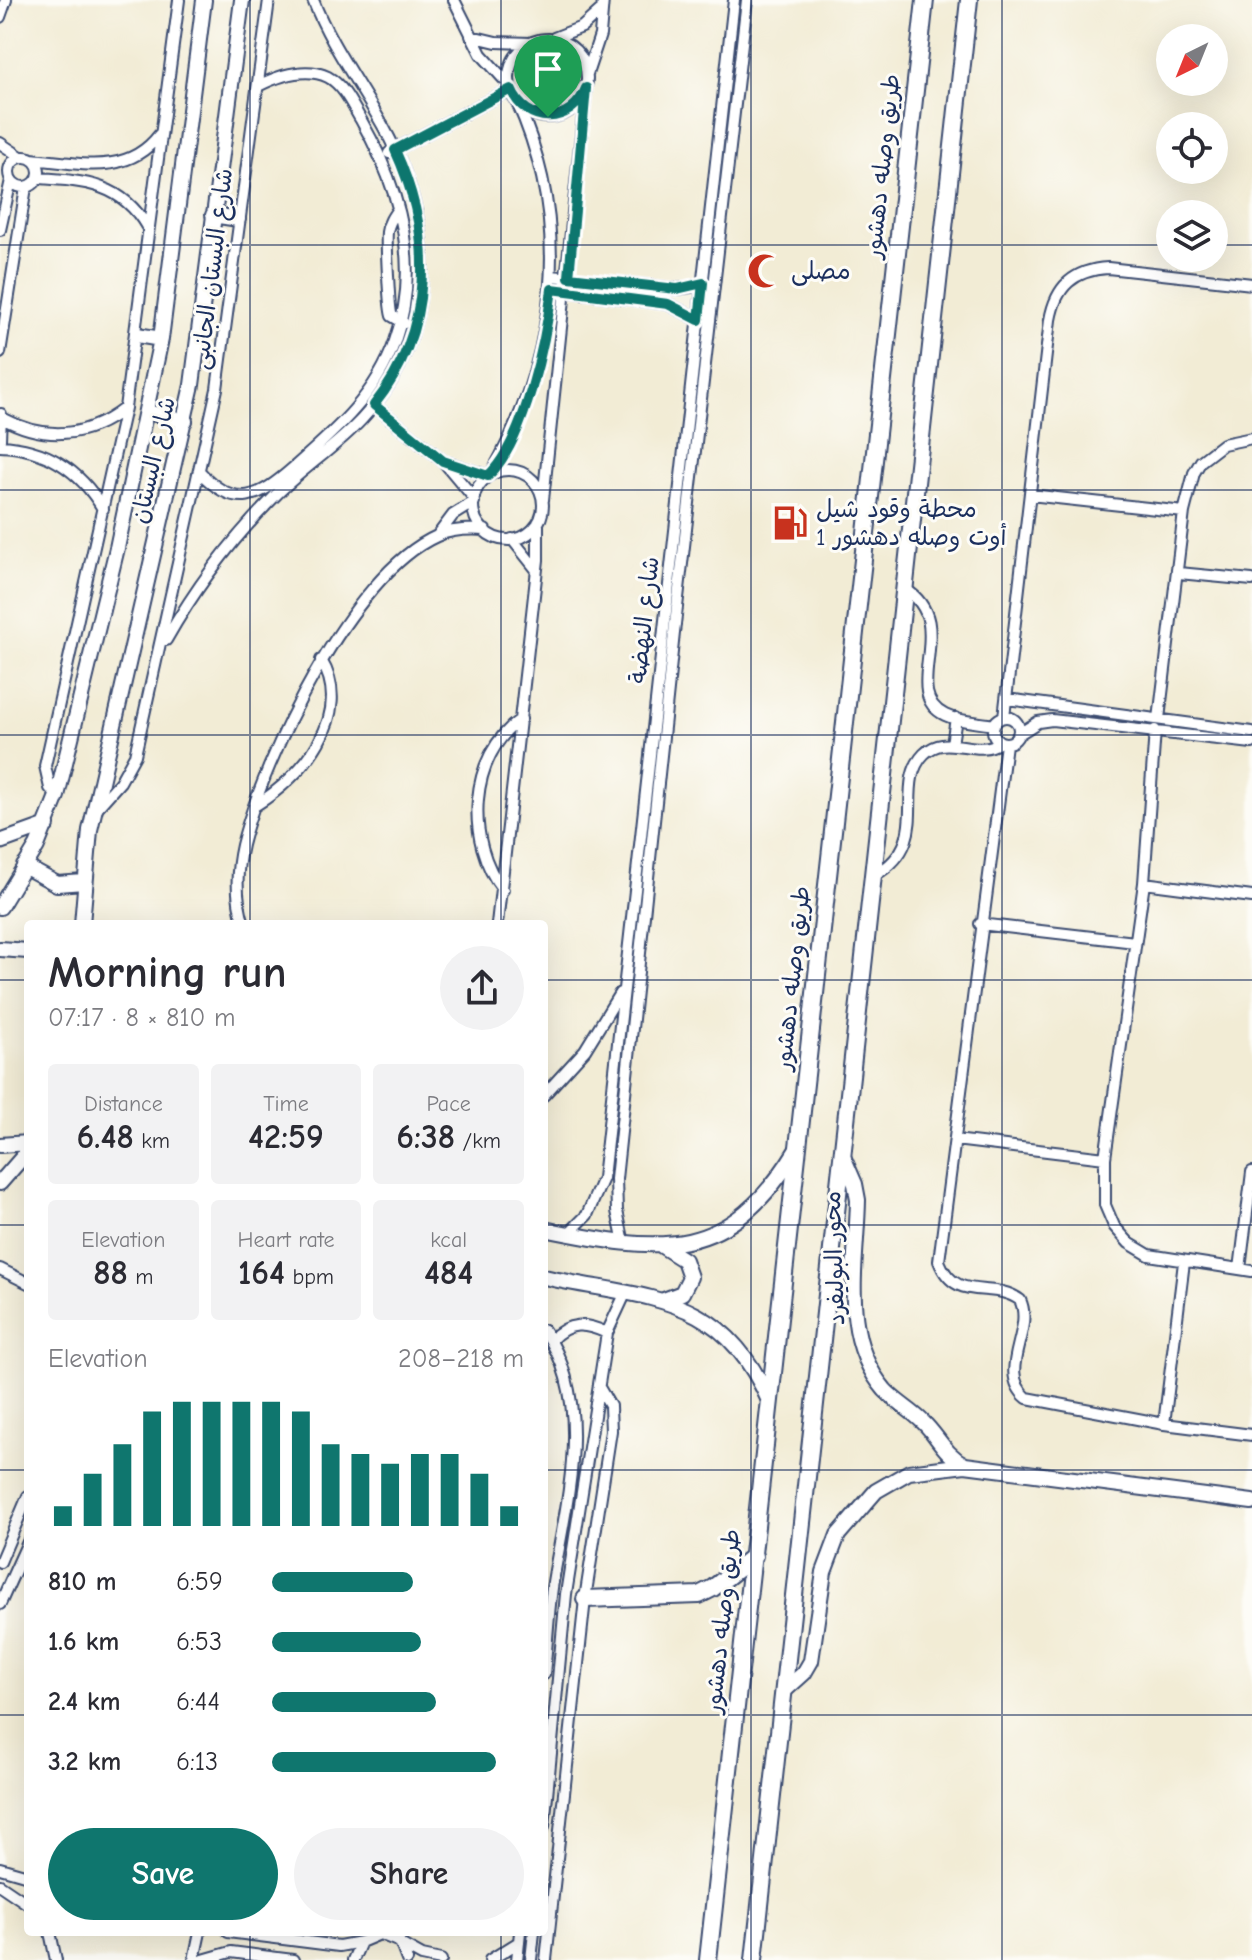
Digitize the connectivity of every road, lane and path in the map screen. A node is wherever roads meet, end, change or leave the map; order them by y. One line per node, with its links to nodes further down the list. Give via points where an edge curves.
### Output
1 (179, 0): 23 (street)
2 (204, 0): 48 (street, شارع البستان)
3 (242, 0): 33 (street, شارع البستان)
4 (269, 0): 20 (street, شارع البستان الجانبى)
5 (313, 0): 25 (street)
6 (454, 0): 14 (street)
7 (734, 0): 17 (street, شارع النهضة)
8 (747, 0): 18 (street, شارع النهضة)
9 (925, 0): 111 (main road, طريق وصله دهشور)
10 (969, 0): 72 (main road)
11 (3, 2): 13 (street)
12 (603, 4): 15 (street, via 582,27); 19 (street)
13 (0, 17)
14 (471, 36): 16 (street); 22 (street)
15 (548, 39): 16 (street); 19 (street, via 574,49)
16 (531, 43): 22 (street, via 513,61)
17 (729, 44): 18 (street); 39 (street, شارع النهضة)
18 (742, 46): 40 (street, شارع النهضة)
19 (587, 74): 21 (street)
20 (258, 86): 26 (street, via 304,73 329,78 347,96); 34 (street, شارع البستان الجانبى)
21 (586, 88): 22 (street, via 575,107 555,117 533,114); 38 (street)
22 (513, 92): 25 (street); 37 (street, via 543,177)
23 (161, 133): 27 (street, via 141,154 114,165); 35 (street)
24 (0, 143): 27 (street)
25 (395, 150): 26 (street); 46 (street, via 420,232 422,290)
26 (381, 157): 32 (street)
27 (26, 158): 29 (street); 30 (street, via 39,168)
28 (0, 161): 29 (street)
29 (10, 174): 31 (street); 36 (street)
30 (38, 178): 31 (street); 35 (street, via 101,185 128,201)
31 (26, 187): 49 (street)
32 (398, 209): 45 (street, via 407,265); 45 (street, via 387,232 388,306)
33 (213, 215): 34 (street); 54 (street, شارع البستان)
34 (238, 219): 58 (street, شارع البستان الجانبى)
35 (147, 227): 47 (street)
36 (0, 230)
37 (552, 276): 38 (street); 42 (street)
38 (569, 277): 39 (street, via 677,289); 43 (street)
39 (703, 283): 40 (street); 44 (street, شارع النهضة)
40 (715, 284): 98 (street, شارع النهضة)
41 (1252, 284): 60 (street, via 1108,268 1091,269 1062,287 1050,320)
42 (552, 289): 43 (street); 59 (street, via 532,385)
43 (567, 291): 44 (street, via 668,304); 62 (street)
44 (699, 320): 98 (street, شارع النهضة, via 662,632)
45 (401, 322): 46 (street); 58 (street, via 383,369 360,404 268,489 253,497 232,495)
46 (416, 326): 50 (street, via 398,371)
47 (137, 335): 48 (street); 51 (street)
48 (161, 339): 52 (street, شارع البستان)
49 (0, 353)
50 (374, 405): 57 (street); 73 (street, via 257,515 200,585)
51 (125, 408): 53 (street, via 98,426 66,434 33,431); 63 (street)
52 (147, 412): 54 (street); 86 (street, شارع البستان)
53 (1, 415): 56 (street)
54 (185, 421): 88 (street, شارع البستان)
55 (1252, 438): 64 (street, via 1223,444 1201,461)
56 (0, 443): 63 (street, via 33,450 67,467)
57 (443, 461): 59 (street); 61 (street)
58 (201, 473): 73 (street, شارع البستان الجانبى)
59 (490, 475): 61 (street); 62 (street, via 510,470 528,476)
60 (1030, 495): 64 (street); 75 (street)
61 (474, 500): 66 (street); 67 (street)
62 (543, 500): 65 (street)
63 (103, 509): 86 (street, via 45,766)
64 (1184, 512): 70 (street)
65 (538, 523): 68 (street); 69 (street)
66 (485, 530): 67 (street); 68 (street)
67 (438, 535): 74 (street, via 374,588)
68 (512, 539): 69 (street)
69 (536, 569): 78 (street)
70 (1179, 573): 71 (street); 80 (street)
71 (1252, 580)
72 (905, 589): 77 (street, via 922,603 931,623 927,693 937,709); 92 (main road)
73 (160, 648): 88 (street, شارع البستان الجانبى, via 135,755)
74 (321, 660): 87 (street); 87 (street, via 332,693 324,731 302,767)
75 (1007, 699): 76 (street); 80 (street)
76 (1004, 717): 79 (street); 82 (street, via 1016,722)
77 (956, 718): 79 (street); 85 (street)
78 (521, 719): 95 (street); 95 (street, via 494,745 478,808 482,854)
79 (994, 725): 83 (street, via 994,735)
80 (1157, 725): 81 (street); 82 (street, via 1052,720); 84 (street); 94 (street)
81 (1252, 732)
82 (1019, 734): 83 (street)
83 (1003, 743): 85 (street, via 986,750); 102 (street)
84 (1252, 743)
85 (952, 744): 92 (street, via 936,746 919,761 905,846)
86 (57, 796): 89 (street, شارع البستان)
87 (256, 805): 100 (street, via 238,869)
88 (95, 811): 93 (street, شارع البستان)
89 (47, 825): 90 (street); 91 (street, شارع البستان)
90 (0, 842)
91 (24, 866): 93 (street, via 57,884); 97 (street, شارع البستان)
92 (875, 875): 112 (main road)
93 (84, 882): 99 (street, شارع البستان)
94 (1144, 883): 96 (street); 103 (street)
95 (503, 890): 101 (street)
96 (1252, 897)
97 (0, 907)
98 (640, 909): 106 (street, شارع النهضة); 119 (street, شارع النهضة, via 616,1179)
99 (82, 920)
100 (243, 920)
101 (498, 920)
102 (980, 924): 103 (street); 108 (street)
103 (1135, 942): 114 (street)
104 (0, 949): 105 (street)
105 (24, 951)
106 (623, 988): 107 (street, via 585,1050); 118 (street, شارع النهضة, via 603,1178 594,1203)
107 (548, 1091)
108 (955, 1140): 114 (street); 134 (street, via 939,1261 959,1286 1020,1300 1013,1372 1021,1393 1034,1401)
109 (24, 1143): 110 (street)
110 (0, 1145)
111 (799, 1146): 120 (street, via 772,1188 735,1223 712,1235); 133 (main road, طريق وصله دهشور)
112 (842, 1154): 136 (street, محور البوليفرد, via 858,1200 853,1301 864,1353 884,1388); 151 (main road)
113 (24, 1156): 116 (street)
114 (1105, 1158): 121 (street, via 1105,1205 1114,1226 1149,1255)
115 (1252, 1172): 123 (street)
116 (0, 1183)
117 (548, 1230): 118 (street)
118 (568, 1234): 119 (street)
119 (624, 1243): 120 (street)
120 (662, 1246): 128 (street, via 684,1260 690,1277 682,1293)
121 (1184, 1262): 123 (street); 134 (street)
122 (0, 1269): 126 (street)
123 (1240, 1269): 124 (street)
124 (1252, 1271)
125 (548, 1278): 127 (street)
126 (24, 1281)
127 (626, 1292): 128 (street); 129 (street)
128 (664, 1300): 133 (street, via 696,1314 727,1337 753,1368)
129 (607, 1333): 131 (street, via 581,1324); 132 (street)
130 (548, 1336): 131 (street)
131 (551, 1340): 148 (street, via 568,1388 573,1439)
132 (600, 1389): 146 (street, via 610,1406 611,1431); 150 (street)
133 (771, 1404): 144 (main road, طريق وصله دهشور)
134 (1164, 1424): 135 (street)
135 (1252, 1435)
136 (965, 1465): 137 (street); 151 (street, via 928,1468 890,1480 849,1519 824,1572 811,1661)
137 (1252, 1502)
138 (24, 1506): 139 (street)
139 (13, 1532): 140 (street); 141 (street)
140 (24, 1543)
141 (8, 1545): 142 (street); 145 (street)
142 (24, 1546)
143 (24, 1552): 147 (street)
144 (754, 1556): 146 (main road, via 699,1595); 175 (main road, طريق وصله دهشور)
145 (0, 1562)
146 (585, 1599): 174 (street)
147 (0, 1604)
148 (548, 1641)
149 (548, 1665): 150 (street)
150 (559, 1666): 152 (street)
151 (784, 1691): 176 (main road)
152 (548, 1784)
153 (0, 1868): 154 (street)
154 (24, 1875)
155 (0, 1885): 156 (street)
156 (24, 1901)
157 (51, 1936): 164 (street)
158 (199, 1936): 165 (street)
159 (260, 1936): 161 (street, via 339,1946)
160 (534, 1936): 173 (street)
161 (366, 1937): 168 (street)
162 (519, 1937): 171 (street); 172 (street)
163 (399, 1940): 169 (street); 170 (street, via 422,1956)
164 (56, 1960)
165 (194, 1960)
166 (203, 1960): 167 (street, via 231,1952)
167 (293, 1960)
168 (353, 1960)
169 (407, 1960)
170 (441, 1960)
171 (490, 1960)
172 (517, 1960)
173 (531, 1960)
174 (546, 1960)
175 (708, 1960)
176 (754, 1960)

